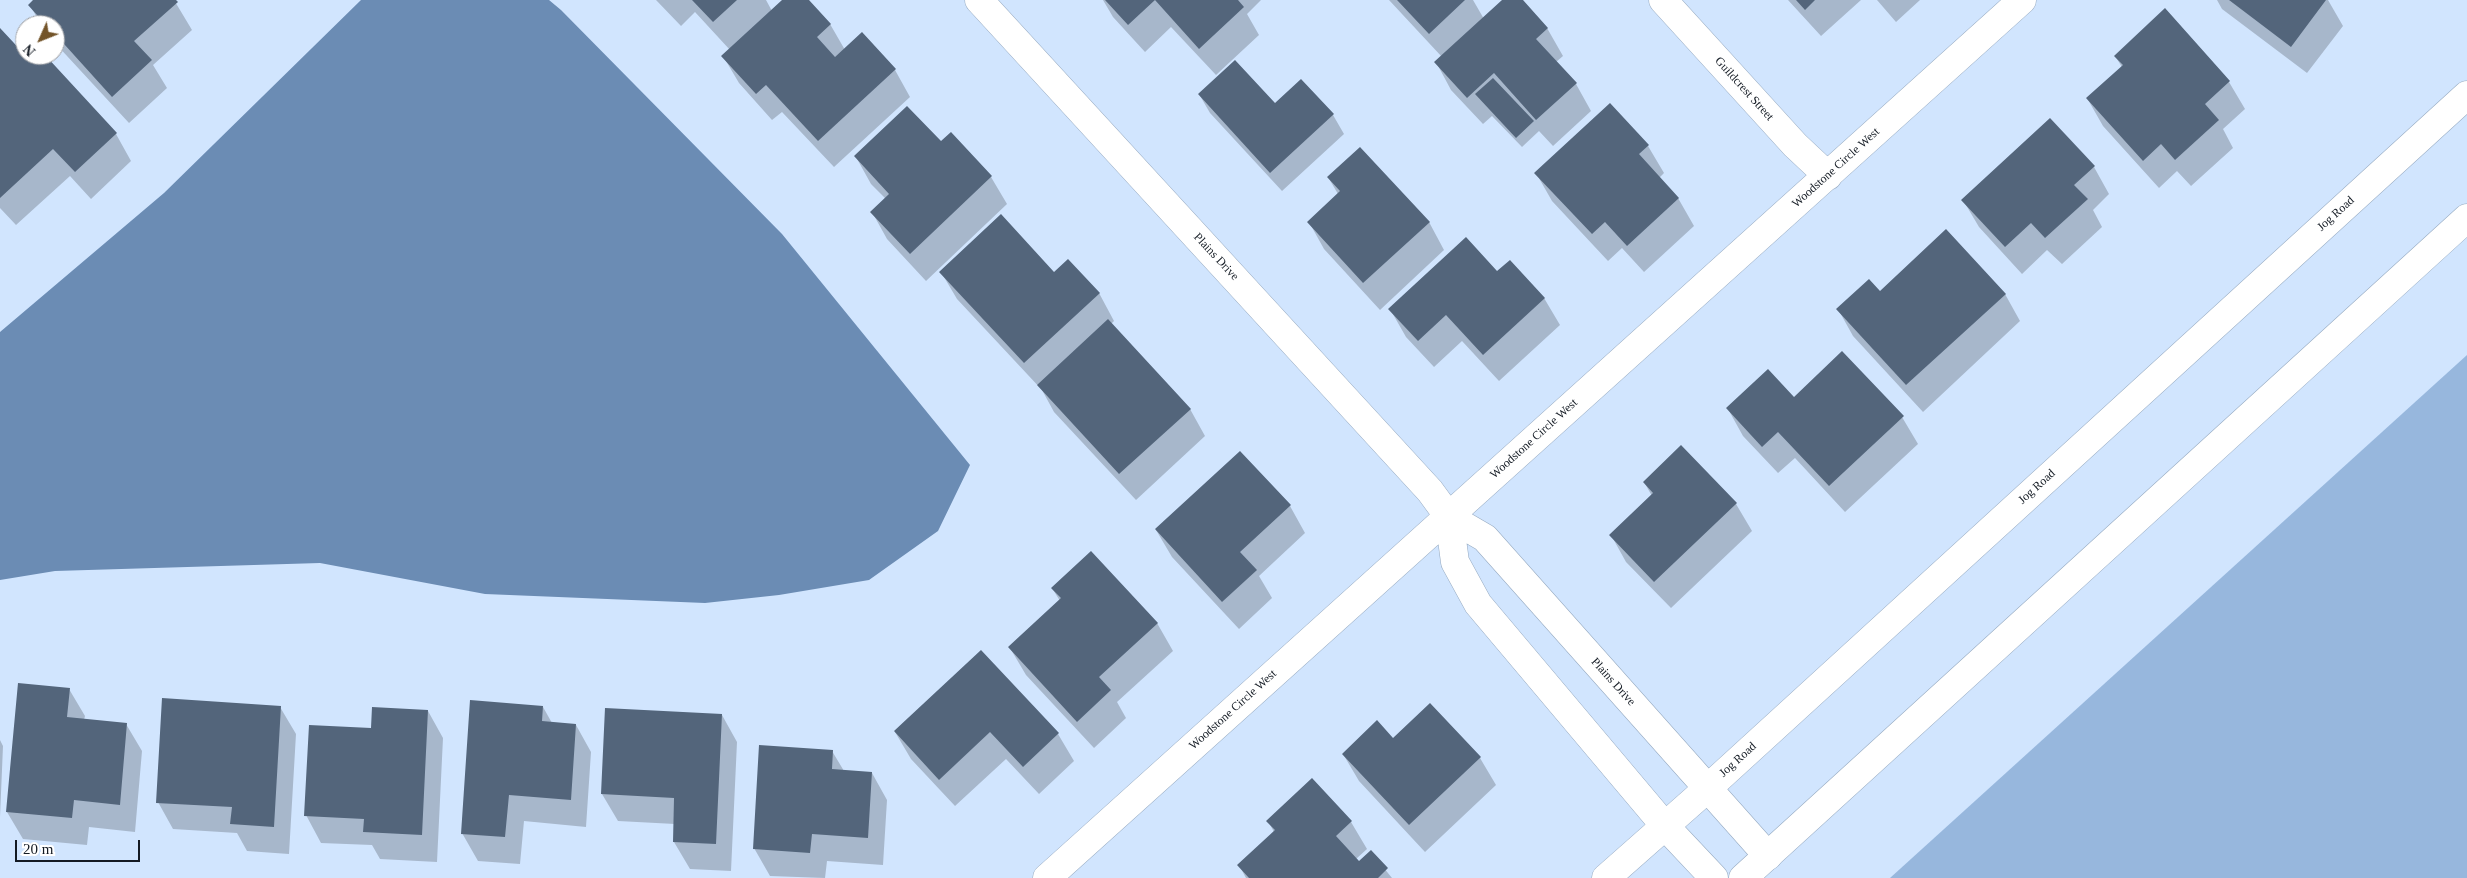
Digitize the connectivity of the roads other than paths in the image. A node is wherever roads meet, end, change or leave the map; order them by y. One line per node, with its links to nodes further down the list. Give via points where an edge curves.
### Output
1 (979, 0): 7 (street, Plains Drive, via 1430,490)
2 (1663, 0): 5 (street, Guildcrest Street, via 1795,145)
3 (2022, 0): 5 (street, Woodstone Circle West)
4 (2467, 95): 8 (street, Jog Road)
5 (1828, 176): 7 (street, Woodstone Circle West)
6 (2467, 218): 10 (street)
7 (1449, 517): 8 (street, Plains Drive, via 1485,538); 9 (street, Plains Drive, via 1455,562 1478,604); 11 (street, Woodstone Circle West)
8 (1708, 788): 9 (street, Jog Road); 10 (street, Plains Drive)
9 (1665, 826): 12 (street, Jog Road); 13 (street, Plains Drive)
10 (1768, 856): 14 (street)
11 (1047, 878)
12 (1606, 878)
13 (1714, 878)
14 (1743, 878)

